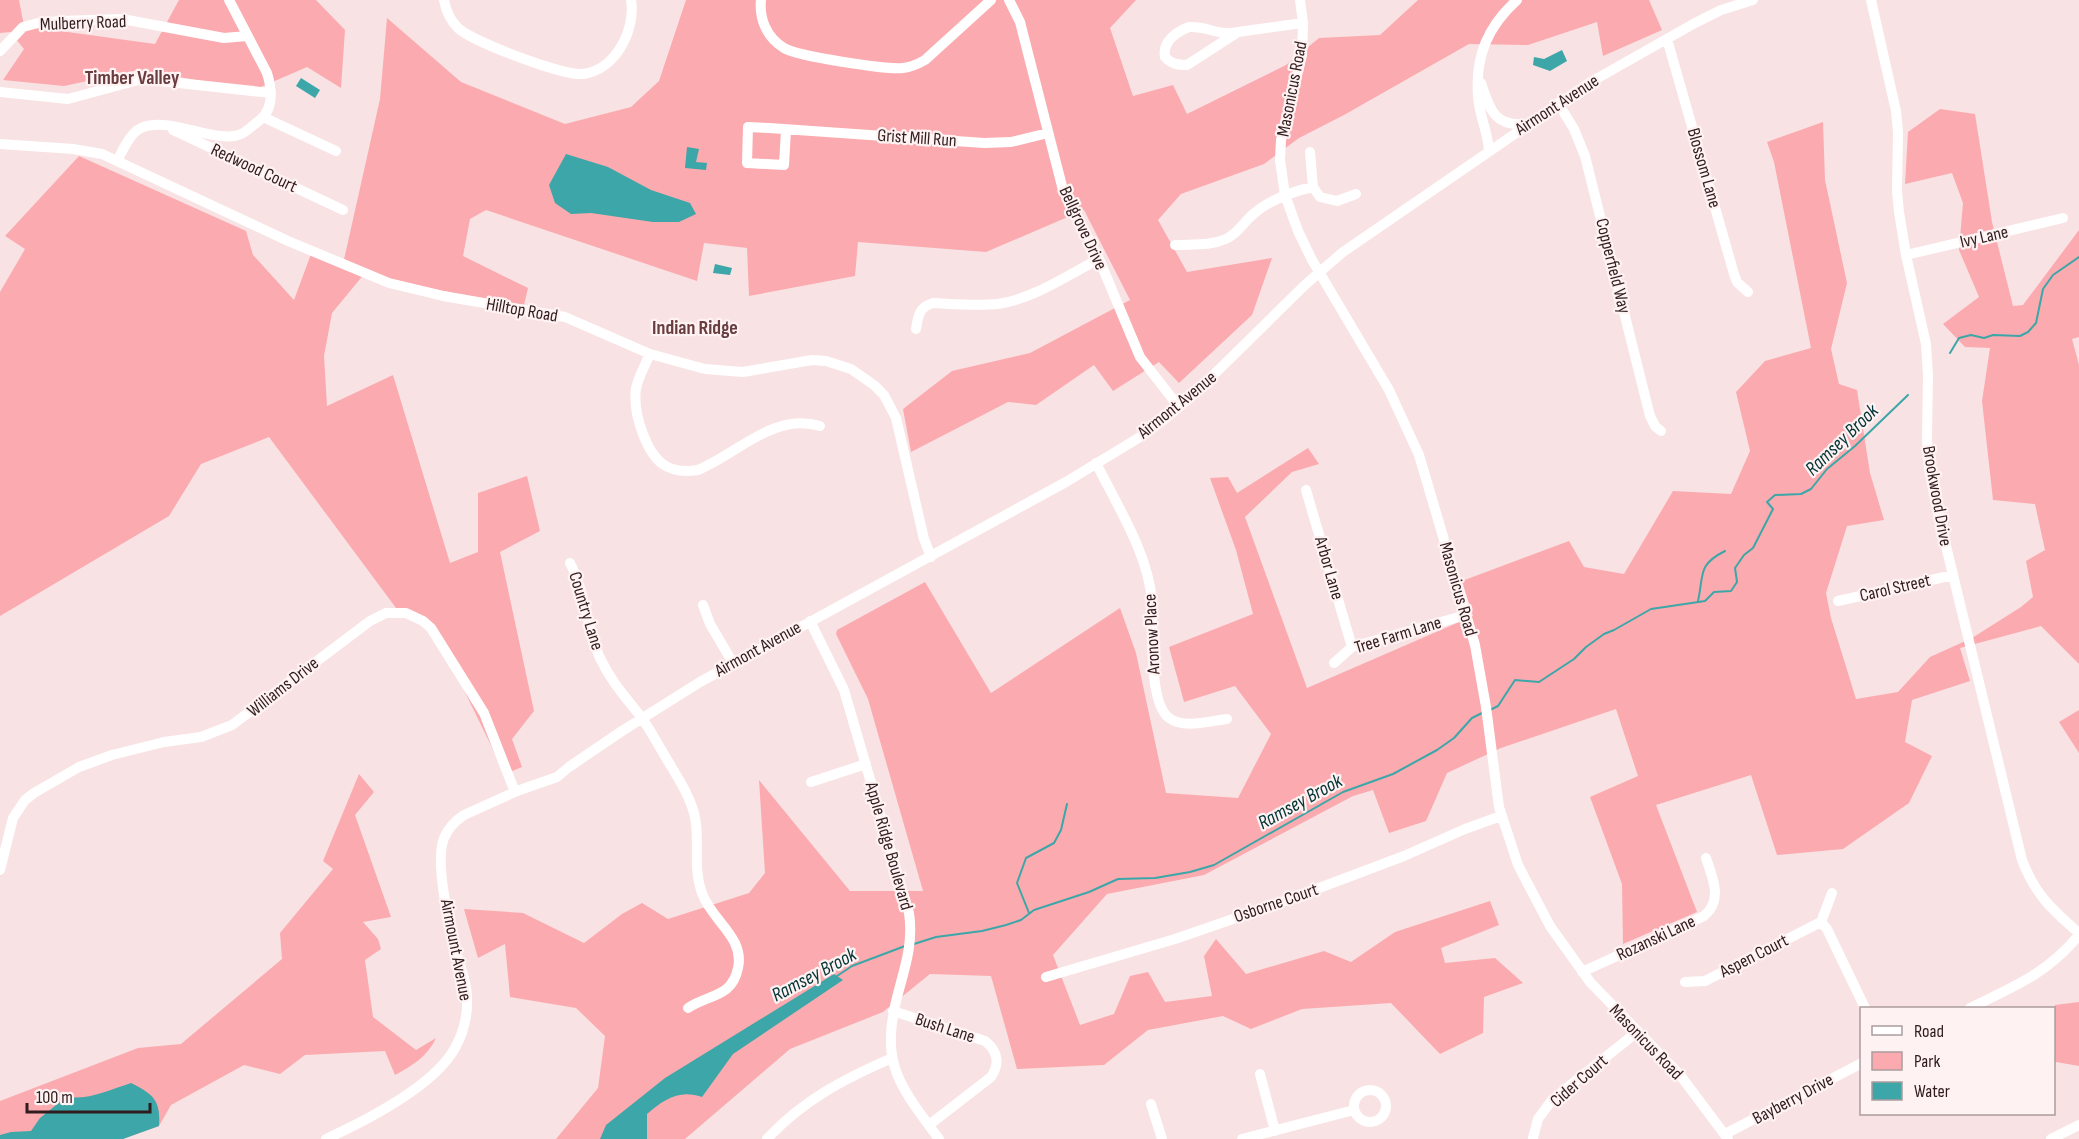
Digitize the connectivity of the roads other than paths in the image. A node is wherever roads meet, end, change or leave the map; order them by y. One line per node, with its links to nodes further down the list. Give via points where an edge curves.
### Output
1 (229, 0): 13 (street)
2 (444, 0): 3 (street, via 453,22 466,34 525,60 582,74 603,65 619,50 629,30)
3 (632, 0)
4 (761, 0): 5 (street, via 764,25 783,48 895,69 925,60)
5 (991, 0)
6 (1009, 0): 24 (street, Bellgrove Drive, via 1020,22)
7 (1300, 0): 11 (street, Masonicus Road)
8 (1517, 0): 16 (street, via 1492,26)
9 (1753, 0): 14 (street, Airmont Avenue, via 1721,10)
10 (1871, 0): 38 (street, Brookwood Drive, via 1896,111 1897,191)
11 (1304, 23): 12 (street); 34 (street, Masonicus Road, via 1302,55 1281,140)
12 (1238, 32): 12 (street, via 1226,34 1189,27 1168,41 1165,57 1169,62 1187,65)
13 (247, 36): 15 (street, Mulberry Road, via 224,38 122,19 61,21 23,27); 18 (street, via 267,73)
14 (1667, 39): 19 (street, Airmont Avenue); 41 (street, Blossom Lane, via 1734,274)
15 (0, 51)
16 (1479, 78): 21 (street, via 1489,106 1503,123); 28 (street, via 1478,96)
17 (0, 92): 18 (street, via 68,99 142,79)
18 (271, 93): 20 (street)
19 (1558, 103): 21 (street, Airmont Avenue); 46 (street, Copperfield Way, via 1585,156 1650,416)
20 (263, 117): 25 (street, via 241,134); 27 (street)
21 (1528, 123): 28 (street, Airmont Avenue)
22 (164, 126): 25 (street); 30 (street, Redwood Court); 31 (street, via 140,128)
23 (786, 130): 23 (street, Grist Mill Run, via 783,165 747,163 748,127); 24 (street, Grist Mill Run, via 984,143)
24 (1048, 134): 39 (street, Bellgrove Drive, via 1063,190)
25 (228, 136): 30 (street)
26 (0, 144): 31 (street, Hilltop Road, via 73,148)
27 (336, 151)
28 (1488, 151): 40 (street, Airmont Avenue)
29 (1310, 152): 32 (street)
30 (223, 154): 35 (street, Redwood Court)
31 (117, 161): 43 (street, Hilltop Road, via 388,283 566,317)
32 (1313, 187): 33 (street, via 1329,201); 34 (street)
33 (1356, 194)
34 (1285, 195): 37 (street, via 1261,208 1229,238 1214,243); 40 (street, Masonicus Road, via 1298,231)
35 (343, 210)
36 (2063, 218): 38 (street, Ivy Lane)
37 (1175, 245)
38 (1906, 255): 51 (street, Brookwood Drive, via 1926,344 1929,469)
39 (1099, 259): 42 (street, via 1019,298 973,305 927,305 918,314); 44 (street, Bellgrove Drive, via 1140,357)
40 (1320, 272): 44 (street, Airmont Avenue); 54 (street, Masonicus Road, via 1389,390 1419,455)
41 (1748, 292)
42 (916, 329)
43 (650, 354): 45 (street, via 636,388 636,411 648,449 669,468 698,470 755,438 790,424); 49 (street, Hilltop Road, via 724,372 826,361 863,376 884,395 896,418)
44 (1179, 407): 47 (street, Airmont Avenue, via 1140,437)
45 (820, 426)
46 (1661, 431)
47 (1096, 463): 49 (street, Airmont Avenue); 60 (street, Aronow Place, via 1147,573 1152,600 1155,683 1163,711 1180,723)
48 (1306, 490): 56 (street, Arbor Lane)
49 (931, 557): 55 (street, Airmont Avenue)
50 (570, 562): 59 (street, Country Lane, via 599,656 620,693)
51 (1953, 575): 52 (street, Carol Street); 70 (street, Brookwood Drive, via 2022,860 2041,898)
52 (1838, 601)
53 (703, 605): 57 (street)
54 (1466, 615): 56 (street, Tree Farm Lane); 65 (street, Masonicus Road, via 1479,664)
55 (810, 621): 57 (street, Airmont Avenue); 61 (street, Apple Ridge Boulevard, via 844,690)
56 (1352, 647): 58 (street, Tree Farm Lane)
57 (734, 663): 59 (street, Airmont Avenue)
58 (1334, 663)
59 (642, 718): 62 (street, Airmont Avenue); 76 (street, Country Lane, via 692,805 698,832 696,868 702,893 738,950 738,968 731,984 717,996)
60 (1227, 719)
61 (866, 764): 63 (street); 77 (street, Apple Ridge Boulevard, via 911,927 908,956)
62 (569, 767): 64 (street, Airmount Avenue, via 557,777)
63 (812, 782)
64 (515, 792): 67 (street, Williams Drive, via 484,713 431,628 406,613 386,613 232,725 201,736 112,755 79,767 34,793 13,818); 89 (street, Airmount Avenue, via 464,814 449,827 441,845 448,914 467,993 465,1021 455,1048 439,1069 401,1099)
65 (1501, 816): 71 (street, Masonicus Road, via 1536,903); 72 (street, Osborne Court, via 1282,902)
66 (1706, 858): 71 (street, Rozanski Lane, via 1715,886 1711,910)
67 (0, 870)
68 (1832, 893): 69 (street)
69 (1821, 922): 73 (street, Aspen Court, via 1705,981); 74 (street)
70 (2079, 934): 75 (street, via 2048,968)
71 (1582, 972): 78 (street, Masonicus Road)
72 (1046, 977)
73 (1685, 982)
74 (1865, 1007)
75 (1972, 1007)
76 (688, 1008)
77 (893, 1011): 79 (street, Apple Ridge Boulevard); 84 (street, Bush Lane, via 985,1041 997,1057 991,1077)
78 (1637, 1032): 87 (street, Masonicus Road, via 1680,1075); 88 (street, Cider Court, via 1552,1100 1538,1119)
79 (892, 1058): 84 (street, Apple Ridge Boulevard, via 900,1084); 90 (street, via 813,1098)
80 (1860, 1064): 87 (street, Bayberry Drive)
81 (1260, 1074): 86 (street)
82 (1151, 1104): 92 (street)
83 (1354, 1110): 86 (street)
84 (928, 1125): 91 (street, Apple Ridge Boulevard)
85 (2079, 1125): 94 (street)
86 (1275, 1131): 93 (street)
87 (1726, 1137)
88 (1533, 1138)
89 (326, 1139)
90 (767, 1139)
91 (939, 1139)
92 (1162, 1139)
93 (1242, 1139)
94 (2051, 1139)

